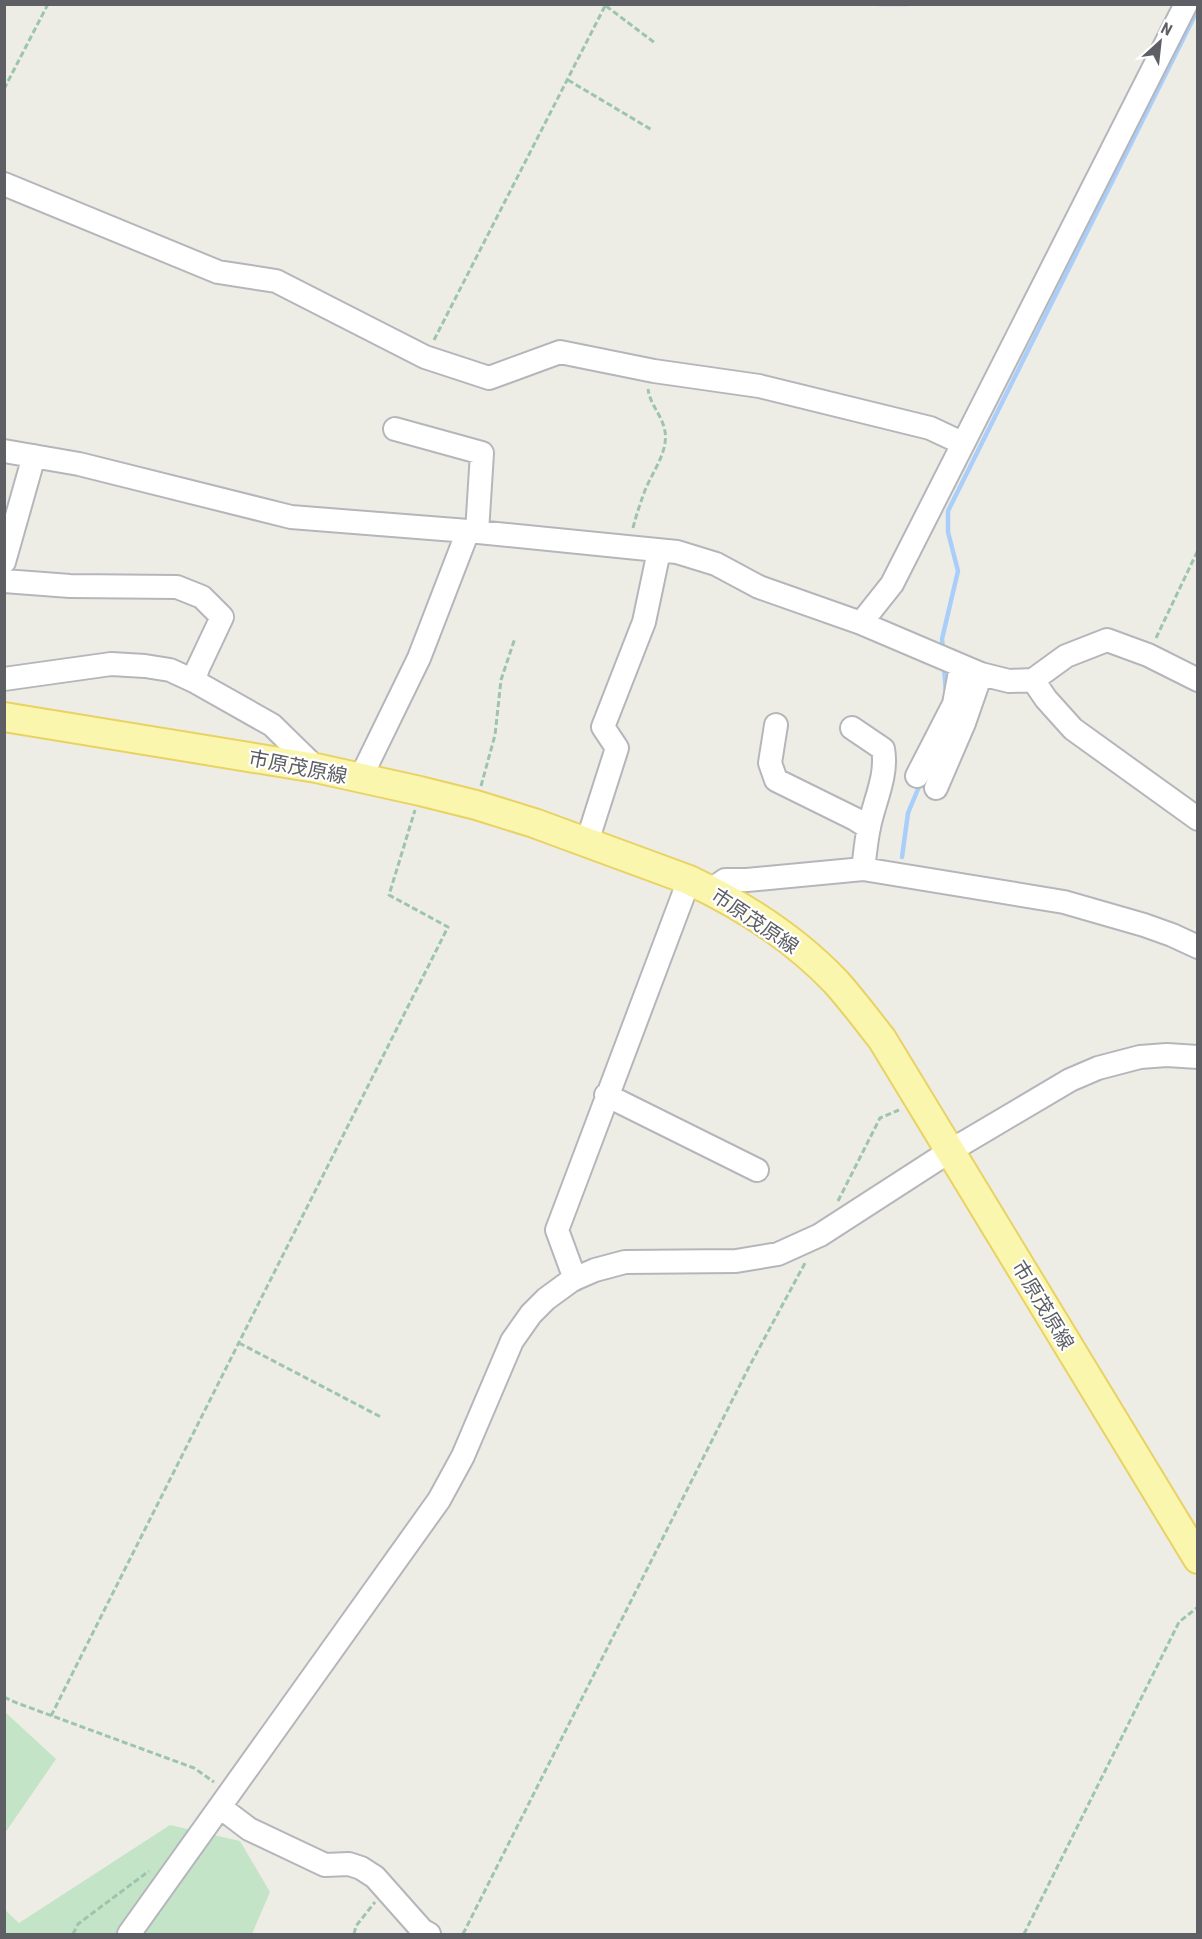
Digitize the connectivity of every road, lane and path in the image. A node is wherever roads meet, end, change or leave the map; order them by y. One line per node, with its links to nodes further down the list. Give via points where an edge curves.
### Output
1 (48, 4): 6 (path)
2 (1186, 4): 12 (street)
3 (606, 5): 4 (path); 5 (path)
4 (655, 43)
5 (568, 80): 7 (path); 9 (path)
6 (4, 89)
7 (652, 129)
8 (4, 184): 9 (street, via 218,272 276,281)
9 (425, 357): 10 (street, via 489,378 560,352)
10 (654, 371): 12 (street, via 759,386 847,406 930,428); 16 (path, via 648,385 649,398 664,427 665,440)
11 (395, 429): 15 (street, via 482,453)
12 (962, 443): 21 (street, via 892,584)
13 (4, 451): 14 (street)
14 (34, 456): 15 (street, via 291,517); 19 (street)
15 (472, 531): 16 (street); 35 (street, via 419,658)
16 (626, 547): 18 (street)
17 (1197, 550): 23 (path)
18 (659, 551): 21 (street, via 677,552 716,564 759,587); 40 (street, via 644,622 603,727 617,748)
19 (4, 562)
20 (4, 581): 28 (street, via 177,587 202,597 222,617)
21 (861, 623): 24 (street)
22 (515, 638): 37 (path, via 501,680 495,735)
23 (1148, 655): 26 (street, via 1107,640 1066,656); 27 (street)
24 (971, 670): 26 (street, via 1009,681); 33 (street); 33 (street, via 964,723 938,782)
25 (4, 679): 28 (street, via 111,664 170,670)
26 (1033, 680): 38 (street, via 1073,729)
27 (1197, 680)
28 (194, 681): 32 (street, via 273,725)
29 (4, 717): 32 (main road, 市原茂原線)
30 (776, 725): 39 (street, via 770,763 776,780)
31 (852, 728): 34 (street, via 883,750)
32 (316, 768): 35 (main road, 市原茂原線)
33 (917, 776): 34 (street)
34 (882, 778): 39 (street)
35 (360, 779): 36 (main road, 市原茂原線)
36 (420, 791): 37 (main road, 市原茂原線); 52 (path, via 389,895 448,927)
37 (476, 805): 40 (main road, 市原茂原線)
38 (1197, 819)
39 (869, 828): 41 (street)
40 (587, 842): 42 (main road, 市原茂原線)
41 (863, 869): 42 (street); 43 (street, via 1064,902 1172,934)
42 (700, 885): 45 (street); 46 (main road, 市原茂原線, via 765,923 813,960 882,1039)
43 (1197, 947)
44 (1197, 1057): 47 (street, via 1140,1057 1098,1068 1042,1095)
45 (606, 1095): 48 (street); 51 (street, via 557,1230)
46 (920, 1101): 47 (main road, 市原茂原線); 49 (path, via 880,1118)
47 (950, 1151): 50 (street); 54 (main road, 市原茂原線)
48 (757, 1170)
49 (837, 1203)
50 (820, 1235): 51 (street, via 778,1254 736,1261 625,1262); 65 (path, via 749,1366)
51 (576, 1278): 58 (street, via 546,1299 512,1341 463,1456 439,1500)
52 (239, 1343): 53 (path); 57 (path)
53 (381, 1417)
54 (1197, 1559)
55 (1197, 1607): 66 (path, via 1179,1622)
56 (4, 1697): 57 (path)
57 (51, 1716): 58 (path, via 194,1768)
58 (225, 1800): 60 (street, via 249,1829 325,1865 361,1868); 62 (street)
59 (151, 1870): 61 (path, via 78,1924)
60 (388, 1892): 63 (path, via 371,1905); 64 (street)
61 (73, 1935)
62 (129, 1935)
63 (354, 1935)
64 (429, 1935)
65 (463, 1935)
66 (1024, 1935)

